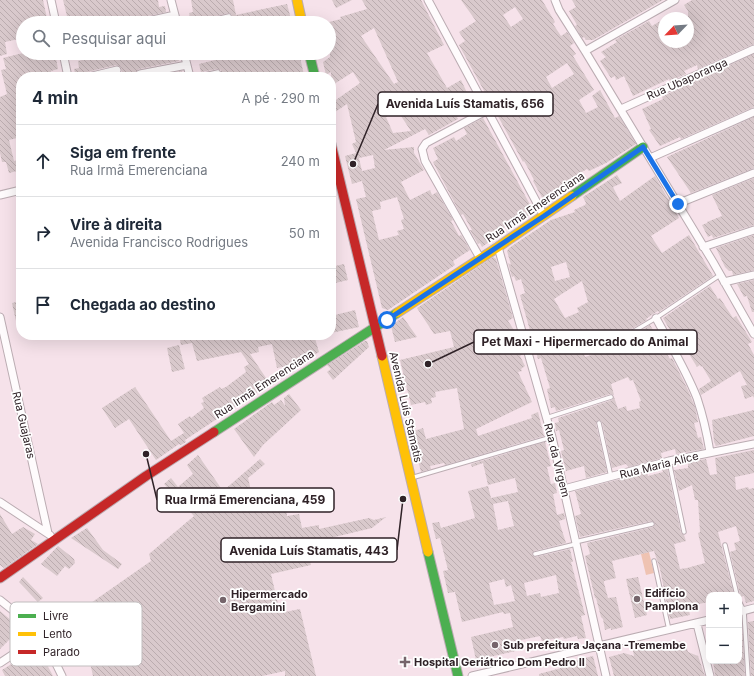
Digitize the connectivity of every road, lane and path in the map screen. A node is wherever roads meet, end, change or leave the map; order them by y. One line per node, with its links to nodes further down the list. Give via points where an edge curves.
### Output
1 (51, 0): 8 (street)
2 (171, 0): 7 (street)
3 (298, 0): 10 (street)
4 (428, 0): 23 (street)
5 (554, 0): 12 (street)
6 (674, 0): 12 (street)
7 (175, 15): 9 (street)
8 (54, 16)
9 (171, 16)
10 (301, 16)
11 (754, 49): 24 (street, Rua Ubaporanga)
12 (585, 51): 24 (street)
13 (64, 60): 18 (street)
14 (186, 60): 16 (street)
15 (311, 60): 22 (street)
16 (187, 65): 20 (street); 21 (street)
17 (117, 70): 19 (street)
18 (67, 72)
19 (109, 72)
20 (150, 72)
21 (189, 72)
22 (314, 72)
23 (488, 110): 33 (street); 37 (street, via 426,143 422,149 425,160)
24 (621, 110): 26 (street)
25 (754, 112): 27 (street)
26 (643, 147): 27 (street); 33 (street, Rua Irmã Emerenciana)
27 (650, 158): 32 (street)
28 (336, 165): 43 (street, Avenida Luís Stamatis)
29 (754, 173): 32 (street)
30 (16, 191): 31 (street)
31 (0, 195)
32 (678, 204): 36 (street)
33 (544, 216): 35 (street, Rua Irmã Emerenciana)
34 (754, 230): 36 (street)
35 (498, 247): 37 (street, Rua Irmã Emerenciana); 47 (street, Rua da Virgem)
36 (704, 247): 38 (street)
37 (480, 258): 43 (street, Rua Irmã Emerenciana)
38 (720, 275): 40 (street); 42 (lane)
39 (754, 275): 40 (street)
40 (724, 282): 44 (street)
41 (0, 317): 59 (street, Rua Guajaras)
42 (656, 318): 45 (lane); 51 (street, via 697,398)
43 (374, 326): 54 (street, Avenida Luís Stamatis); 59 (street, Rua Irmã Emerenciana)
44 (753, 332)
45 (609, 346)
46 (612, 397): 47 (lane)
47 (546, 418): 49 (street, Rua da Virgem)
48 (599, 423): 53 (lane)
49 (552, 437): 54 (lane); 55 (street, Rua da Virgem)
50 (754, 444): 51 (street, Rua Maria Alice)
51 (710, 452): 52 (street, Rua Maria Alice)
52 (669, 461): 53 (street, Rua Maria Alice); 58 (lane)
53 (611, 477): 55 (street, Rua Maria Alice)
54 (410, 478): 78 (street, Avenida Luís Stamatis)
55 (564, 489): 60 (street, Rua da Virgem)
56 (0, 502): 59 (street)
57 (652, 524): 60 (lane)
58 (684, 532)
59 (51, 537): 64 (street, Rua Irmã Emerenciana)
60 (576, 543): 62 (lane); 73 (street, Rua da Virgem)
61 (725, 545): 65 (lane)
62 (534, 554)
63 (654, 561): 72 (lane)
64 (0, 578)
65 (736, 592)
66 (0, 600): 67 (street)
67 (10, 608)
68 (754, 608): 69 (street)
69 (742, 612): 82 (lane)
70 (706, 621): 71 (street)
71 (697, 624): 72 (street); 81 (street)
72 (669, 630): 73 (street)
73 (598, 646): 79 (street); 80 (street, Rua da Virgem)
74 (10, 656): 75 (street)
75 (0, 663)
76 (57, 666): 77 (street)
77 (62, 676)
78 (458, 676)
79 (472, 676)
80 (606, 676)
81 (710, 676)
82 (748, 676)

